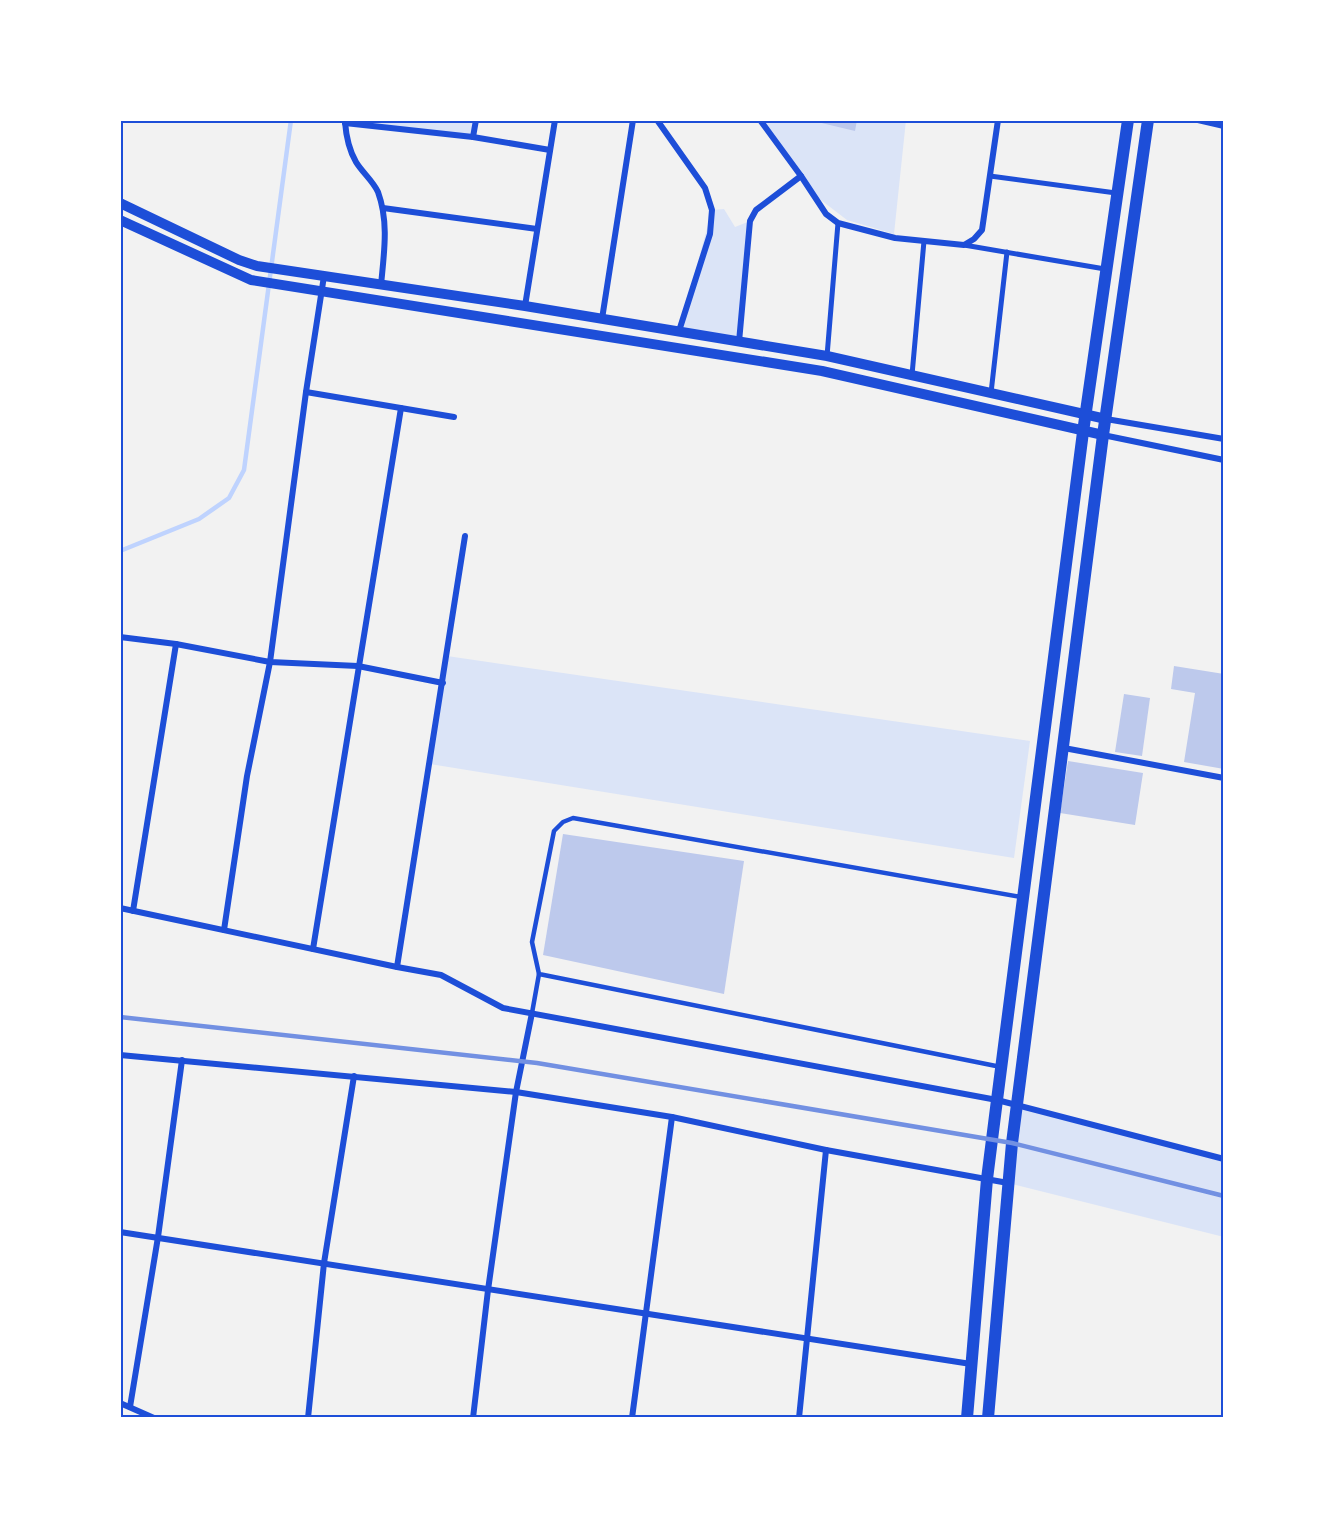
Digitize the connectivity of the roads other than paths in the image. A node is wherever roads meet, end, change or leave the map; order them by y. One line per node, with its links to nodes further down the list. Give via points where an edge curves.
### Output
1 (476, 120): 12 (street)
2 (555, 120): 13 (street)
3 (633, 120): 30 (street)
4 (657, 120): 31 (street, via 705,188 712,210 710,234)
5 (760, 120): 14 (street)
6 (998, 120): 15 (street)
7 (1128, 120): 16 (main road)
8 (1148, 120): 42 (main road)
9 (1198, 120): 11 (street)
10 (345, 121): 12 (street); 18 (street, via 349,147 377,189)
11 (1224, 126)
12 (473, 137): 13 (street)
13 (550, 150): 21 (street)
14 (801, 176): 20 (street, via 826,214); 32 (street, via 756,210 750,221)
15 (990, 176): 16 (street); 23 (street, via 982,230)
16 (1118, 193): 25 (main road)
17 (120, 203): 26 (street, via 239,260)
18 (382, 208): 21 (street); 27 (street, via 386,234)
19 (120, 220): 28 (street, via 251,280)
20 (838, 223): 22 (street, via 895,238); 33 (street)
21 (537, 229): 29 (street)
22 (924, 241): 23 (street); 34 (street)
23 (964, 244): 24 (street)
24 (1007, 252): 25 (street); 37 (street)
25 (1107, 269): 40 (main road)
26 (324, 276): 27 (street); 28 (street)
27 (381, 285): 29 (street)
28 (321, 292): 36 (street); 38 (street, via 822,371)
29 (525, 306): 30 (street)
30 (602, 319): 31 (street)
31 (679, 332): 32 (street)
32 (739, 342): 33 (street)
33 (827, 356): 34 (street)
34 (912, 375): 35 (street)
35 (927, 379): 37 (street); 38 (street)
36 (306, 392): 39 (street); 50 (street)
37 (991, 393): 40 (street)
38 (924, 394): 43 (street)
39 (401, 408): 41 (street); 51 (street)
40 (1087, 414): 42 (street); 43 (main road)
41 (454, 417)
42 (1106, 418): 44 (main road); 45 (street)
43 (1083, 432): 44 (street); 55 (main road)
44 (1103, 435): 46 (street); 53 (main road)
45 (1224, 440)
46 (1224, 460)
47 (465, 536): 52 (street)
48 (120, 636): 49 (street)
49 (176, 644): 50 (street); 57 (street)
50 (270, 662): 51 (street); 58 (street, via 247,776)
51 (358, 666): 52 (street); 59 (street)
52 (443, 683): 60 (street)
53 (1064, 748): 54 (street); 69 (main road)
54 (1224, 778)
55 (1023, 897): 61 (lane, via 573,818 554,831 532,942); 65 (main road)
56 (120, 908): 57 (street)
57 (133, 911): 58 (street)
58 (224, 930): 59 (street)
59 (313, 949): 60 (street)
60 (397, 967): 62 (street, via 441,975 502,1008)
61 (539, 974): 62 (lane); 65 (lane)
62 (532, 1013): 67 (street); 68 (street)
63 (120, 1055): 64 (street)
64 (182, 1060): 66 (street); 76 (street)
65 (1001, 1067): 68 (main road)
66 (354, 1076): 67 (street); 77 (street)
67 (516, 1092): 70 (street); 78 (street)
68 (997, 1100): 69 (street); 73 (main road)
69 (1017, 1106): 72 (street); 74 (main road)
70 (672, 1117): 71 (street); 79 (street)
71 (826, 1150): 73 (street); 80 (street)
72 (1224, 1159)
73 (987, 1179): 74 (street); 81 (main road)
74 (1008, 1183): 90 (main road)
75 (120, 1232): 76 (street)
76 (158, 1237): 77 (street); 83 (street)
77 (324, 1263): 78 (street); 85 (street)
78 (488, 1290): 79 (street); 86 (street)
79 (645, 1314): 80 (street); 87 (street)
80 (807, 1339): 81 (street); 88 (street)
81 (971, 1365): 89 (main road)
82 (120, 1403): 83 (street)
83 (130, 1407): 84 (street)
84 (154, 1418)
85 (308, 1418)
86 (473, 1418)
87 (632, 1418)
88 (799, 1418)
89 (967, 1418)
90 (988, 1418)

